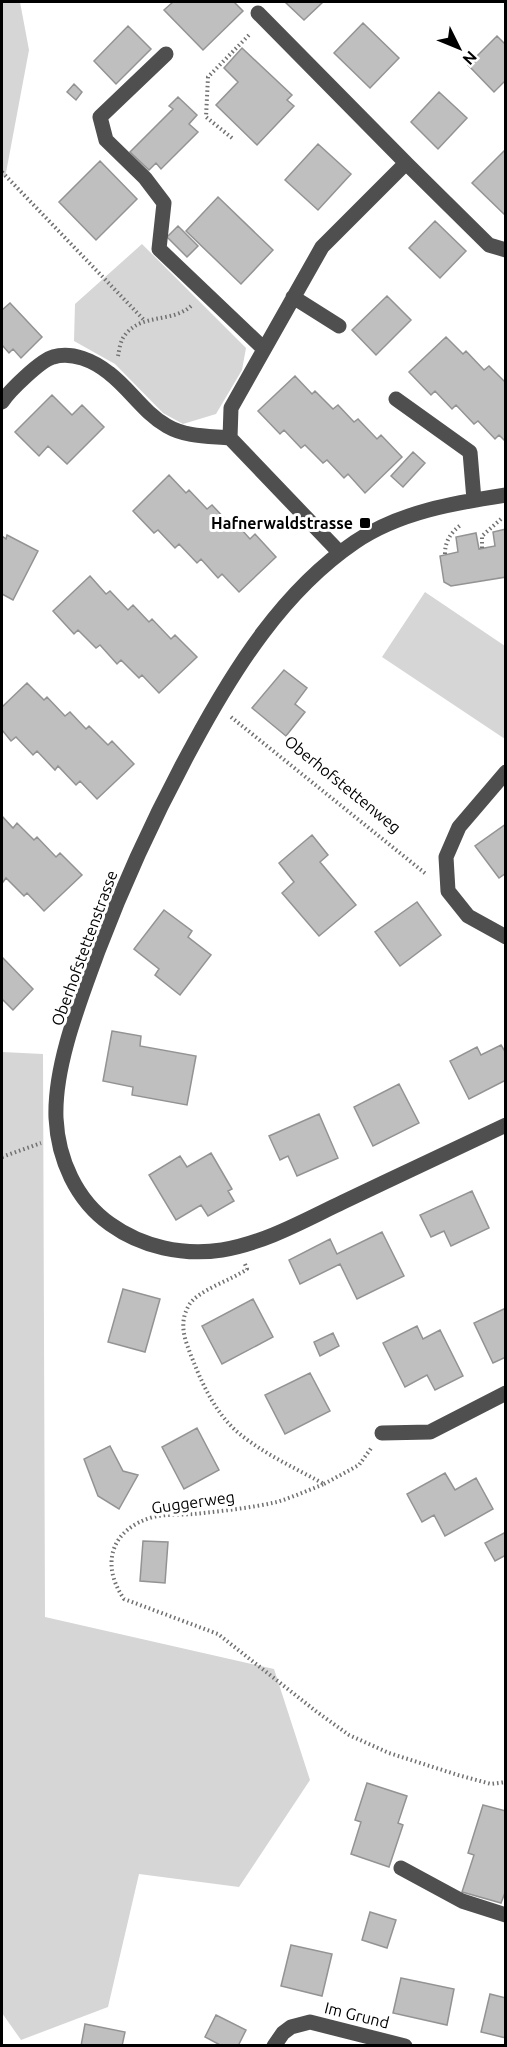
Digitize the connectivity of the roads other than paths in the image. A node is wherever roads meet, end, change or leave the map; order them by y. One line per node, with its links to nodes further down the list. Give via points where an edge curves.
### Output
1 (261, 16): 3 (street)
2 (166, 54): 7 (street, via 100,117 106,140 164,203 159,249)
3 (406, 164): 4 (street, via 489,245); 5 (street, via 322,247)
4 (506, 250)
5 (293, 297): 6 (street); 7 (street)
6 (339, 326)
7 (264, 349): 10 (street, via 231,408)
8 (396, 399): 12 (street, via 470,452)
9 (2, 402): 10 (street, via 11,389 52,357 79,356 108,372 150,415 168,427 188,434)
10 (230, 438): 13 (street)
11 (506, 495): 12 (street, Oberhofstettenstrasse)
12 (474, 500): 13 (street, Oberhofstettenstrasse, via 403,518 367,534)
13 (340, 553): 16 (street, Oberhofstettenstrasse, via 289,600 214,706 169,789 118,900 81,997 59,1075 58,1136 68,1172 99,1215 124,1233 165,1249 222,1250 287,1229)
14 (506, 772): 15 (street, via 459,827 446,857 448,891 468,916)
15 (506, 937)
16 (506, 1125)
17 (506, 1393): 18 (street, via 430,1432)
18 (382, 1433)
19 (401, 1868): 20 (street, via 462,1901)
20 (506, 1915)
21 (274, 2046): 22 (street, Im Grund, via 291,2027 310,2022)
22 (405, 2046)

